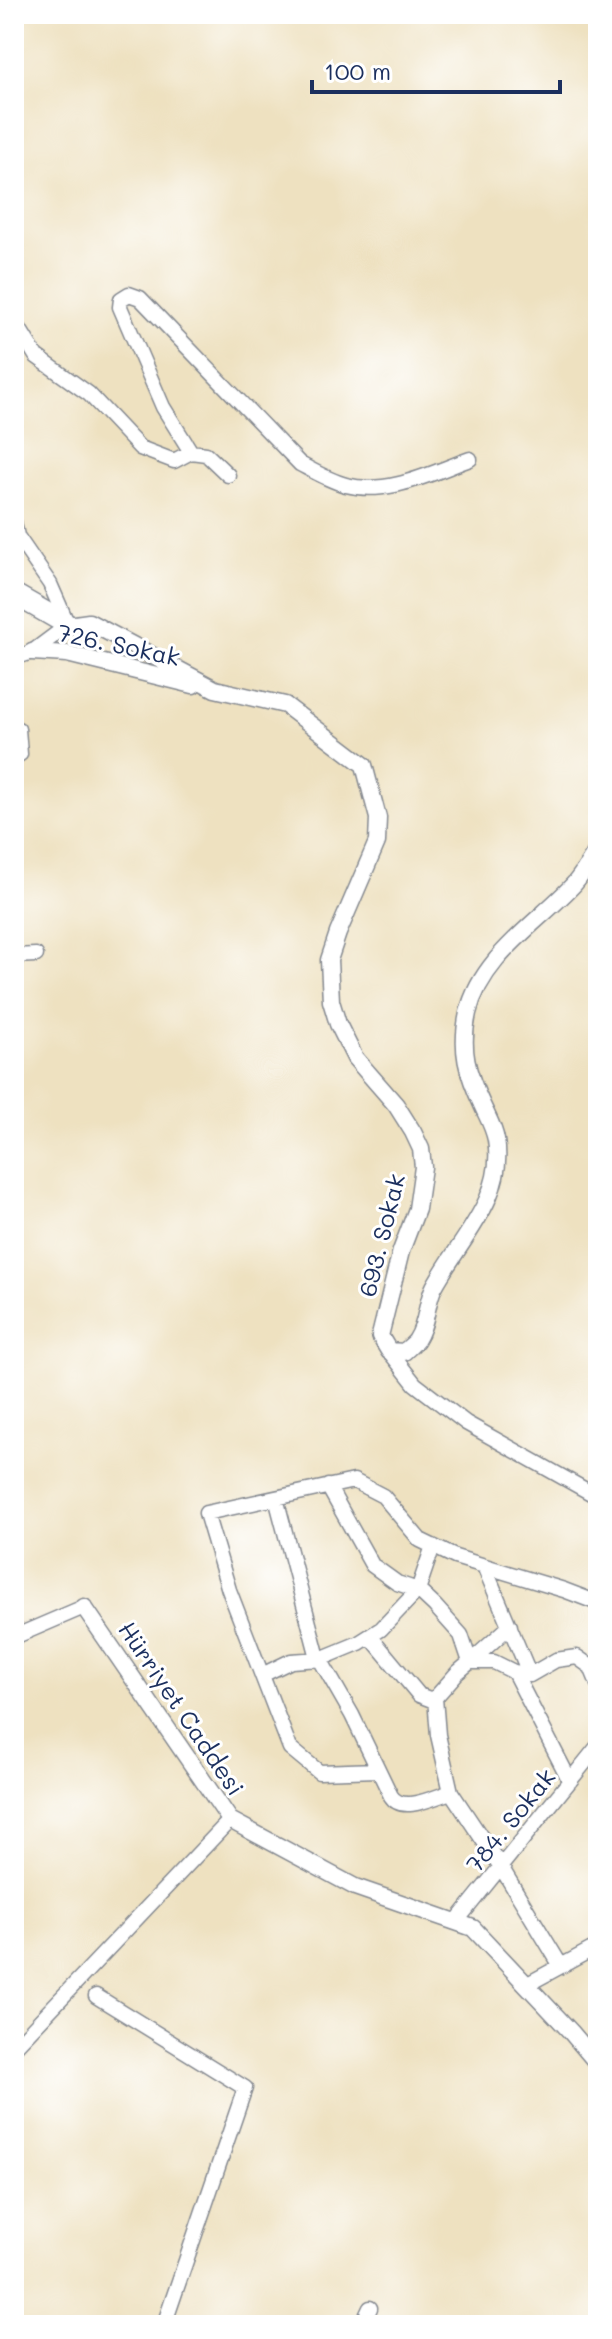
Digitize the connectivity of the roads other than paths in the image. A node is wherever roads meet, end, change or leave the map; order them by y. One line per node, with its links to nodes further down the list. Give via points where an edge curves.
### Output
1 (14, 320): 2 (street, via 36,356 89,394 140,448 174,461)
2 (191, 452): 3 (street, via 163,407 120,307 129,294 140,298 300,464 334,481 369,489); 4 (street, via 206,454)
3 (470, 459)
4 (228, 475)
5 (14, 522): 7 (street)
6 (14, 594): 7 (main road)
7 (68, 625): 8 (street); 10 (street, via 89,622)
8 (32, 652): 9 (street, 726. Sokak); 10 (street, 726. Sokak, via 67,654)
9 (14, 658)
10 (215, 689): 16 (street, 693. Sokak, via 285,705 364,765 378,818 377,842 329,960 329,983 338,1024 355,1058 396,1105 421,1149 417,1209 380,1336)
11 (18, 729): 12 (street, via 20,754)
12 (14, 758)
13 (598, 849): 16 (street, via 573,885 493,965 468,1011 468,1073 493,1128 498,1167 480,1215 433,1289 418,1339 404,1352)
14 (36, 955): 15 (street)
15 (14, 956)
16 (389, 1351): 18 (street, via 415,1384 466,1423)
17 (328, 1486): 19 (street); 20 (street, via 354,1481 383,1496 420,1540); 22 (street, via 372,1565)
18 (598, 1497)
19 (276, 1498): 28 (street); 31 (street, via 206,1513)
20 (433, 1546): 21 (street); 22 (street)
21 (484, 1566): 23 (street); 25 (street)
22 (418, 1590): 26 (street); 29 (street, via 461,1635)
23 (598, 1603)
24 (84, 1607): 27 (street); 39 (street, Hürriyet Caddesi)
25 (510, 1626): 29 (street); 32 (street)
26 (370, 1636): 28 (street); 34 (street, via 419,1695)
27 (14, 1637)
28 (320, 1659): 31 (street, via 291,1661); 36 (street)
29 (470, 1662): 30 (street, via 494,1662); 34 (street)
30 (514, 1672): 32 (street); 37 (street)
31 (262, 1675): 36 (street, via 290,1748 319,1772)
32 (530, 1675): 33 (street, via 556,1660 577,1657 591,1667)
33 (598, 1684)
34 (435, 1698): 38 (street)
35 (598, 1746): 37 (street, 784. Sokak)
36 (377, 1770): 38 (street, via 395,1802 403,1805)
37 (570, 1781): 40 (street, 784. Sokak)
38 (451, 1792): 40 (street)
39 (230, 1820): 41 (street, Hürriyet Caddesi, via 355,1887); 46 (street)
40 (501, 1867): 41 (street, 784. Sokak); 43 (street)
41 (456, 1922): 44 (street, Hürriyet Caddesi, via 473,1928)
42 (598, 1946): 43 (street)
43 (561, 1966): 44 (street)
44 (526, 1985): 47 (street, Hürriyet Caddesi)
45 (96, 1996): 49 (street, via 245,2088)
46 (14, 2048)
47 (598, 2064)
48 (370, 2308): 50 (street)
49 (164, 2325)
50 (362, 2325)

